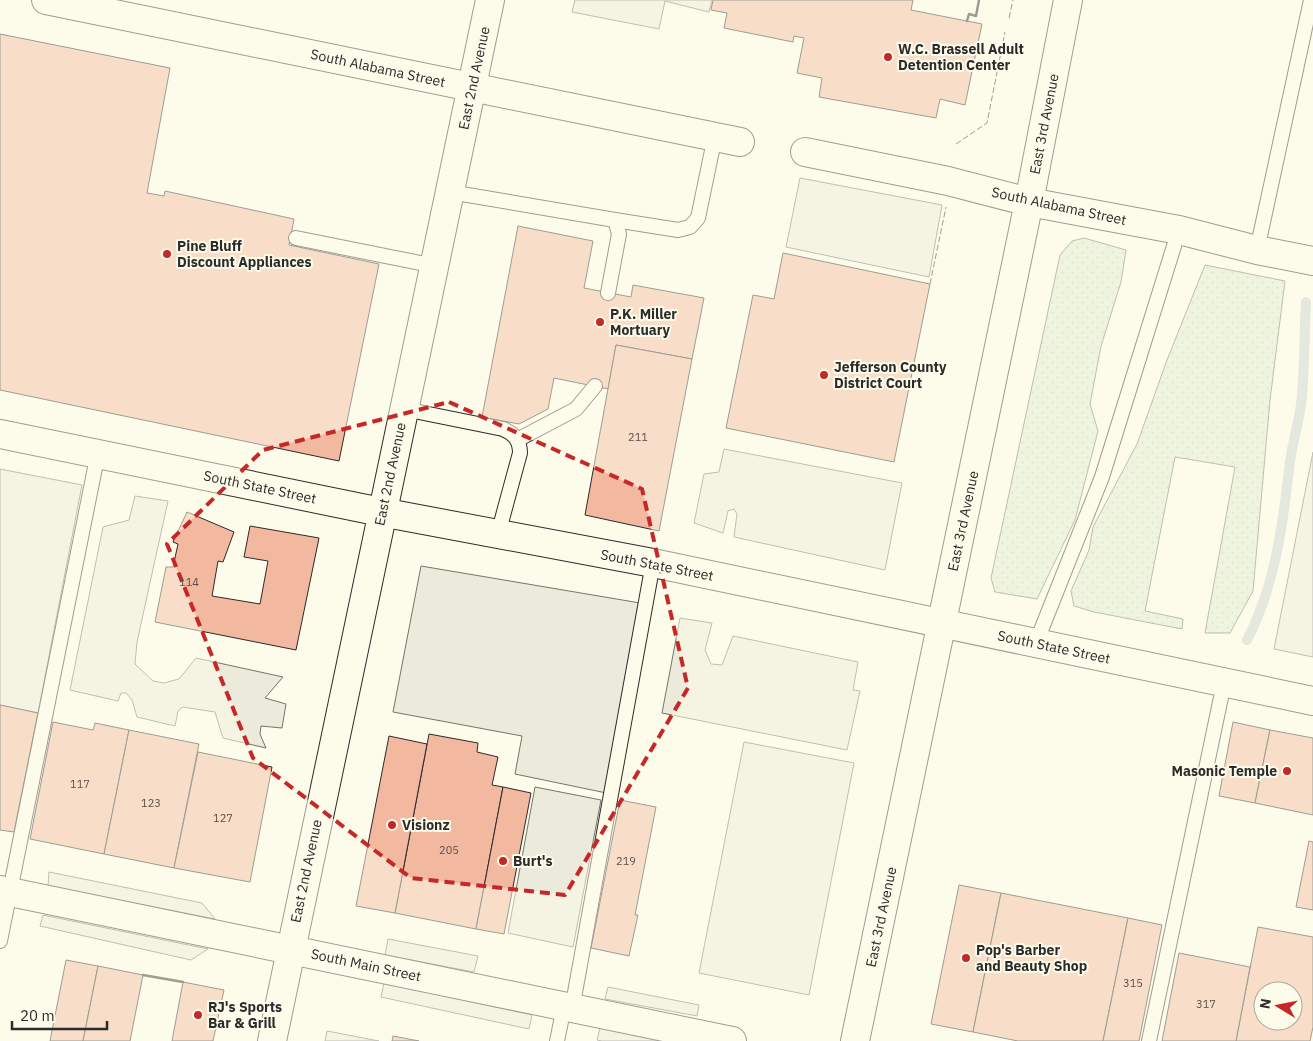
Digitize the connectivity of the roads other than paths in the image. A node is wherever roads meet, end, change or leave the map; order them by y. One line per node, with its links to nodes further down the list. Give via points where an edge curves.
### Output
1 (46, 0): 5 (street, South Alabama Street)
2 (490, 0): 5 (street, East 2nd Avenue)
3 (1068, 0): 9 (street, East 3rd Avenue)
4 (1311, 0): 13 (lane)
5 (472, 87): 6 (street, South Alabama Street); 8 (street, East 2nd Avenue)
6 (727, 139): 10 (lane, via 698,218 690,227 678,230)
7 (805, 152): 9 (street, South Alabama Street, via 948,181)
8 (450, 192): 10 (lane); 15 (street, East 2nd Avenue)
9 (1028, 202): 11 (street, South Alabama Street); 25 (street, East 3rd Avenue)
10 (615, 220): 16 (lane, via 619,234)
11 (1179, 230): 13 (street, South Alabama Street); 26 (lane, via 1102,477)
12 (296, 238): 15 (lane)
13 (1257, 250): 14 (street, South Alabama Street)
14 (1313, 261)
15 (435, 266): 18 (street, East 2nd Avenue)
16 (608, 293)
17 (595, 386): 20 (lane, via 576,409)
18 (404, 409): 20 (lane, via 503,430); 22 (street, East 2nd Avenue)
19 (0, 434): 21 (street, South State Street)
20 (517, 440): 23 (lane, via 520,453)
21 (98, 453): 22 (street, South State Street); 29 (lane)
22 (381, 512): 23 (street, South State Street); 31 (street, East 2nd Avenue)
23 (498, 534): 24 (street, South State Street)
24 (653, 563): 25 (street, South State Street); 32 (lane)
25 (941, 624): 26 (street, South State Street); 36 (street, East 3rd Avenue)
26 (1036, 643): 27 (street, South State Street)
27 (1224, 683): 28 (street, South State Street); 37 (lane)
28 (1313, 701)
29 (5, 891): 30 (lane); 31 (street, South Main Street)
30 (0, 941)
31 (290, 949): 32 (street, South Main Street); 33 (street, East 2nd Avenue)
32 (568, 1008): 34 (lane); 35 (street, South Main Street)
33 (272, 1041)
34 (557, 1041)
35 (732, 1041)
36 (855, 1041)
37 (1149, 1041)

